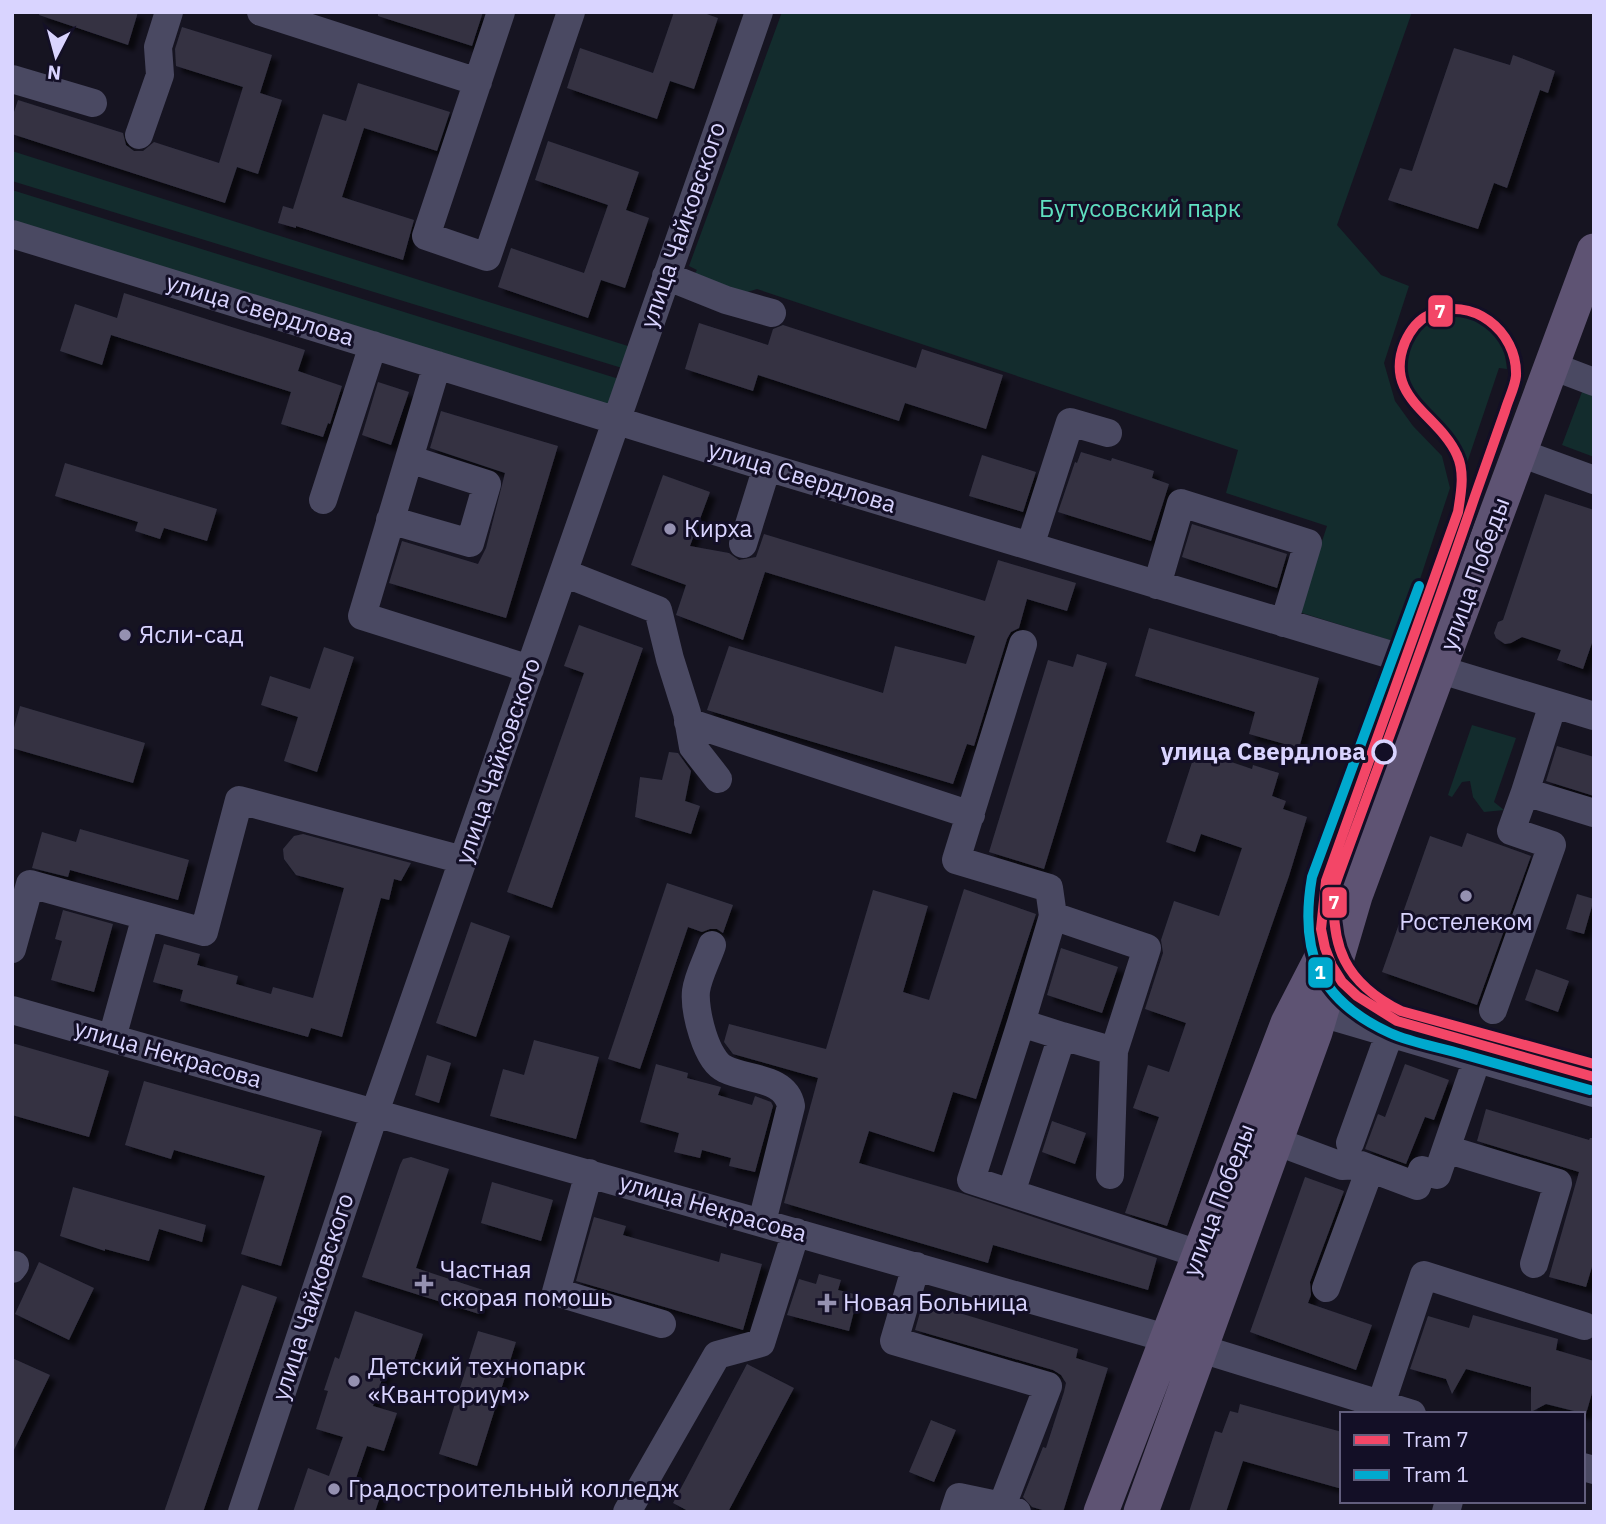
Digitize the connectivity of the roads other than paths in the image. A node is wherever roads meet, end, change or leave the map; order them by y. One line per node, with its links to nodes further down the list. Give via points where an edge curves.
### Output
1 (169, 12): 9 (street, via 158,47 160,75)
2 (261, 12): 7 (street)
3 (501, 12): 7 (street)
4 (571, 12): 7 (street, via 487,257 426,236)
5 (759, 12): 12 (street, улица Чайковского)
6 (12, 79): 8 (street)
7 (478, 82)
8 (93, 103)
9 (139, 135)
10 (12, 234): 14 (street, улица Свердлова)
11 (1594, 251): 16 (main road, улица Победы)
12 (666, 276): 13 (street); 18 (street, улица Чайковского)
13 (772, 313)
14 (373, 345): 15 (street, улица Свердлова); 24 (street)
15 (437, 365): 18 (street, улица Свердлова); 21 (street)
16 (1552, 366): 17 (street); 20 (main road, улица Победы)
17 (1594, 382)
18 (615, 420): 22 (street, улица Свердлова); 28 (street, улица Чайковского)
19 (1108, 433): 27 (street, via 1070,422)
20 (1520, 453): 23 (street); 33 (main road, улица Победы)
21 (408, 459): 25 (street); 25 (street, via 487,484 470,543)
22 (767, 467): 26 (street); 27 (street, улица Свердлова)
23 (1594, 480)
24 (323, 500)
25 (390, 520): 32 (street, via 362,616)
26 (743, 544)
27 (1030, 546): 29 (street, улица Свердлова)
28 (564, 573): 32 (street, улица Чайковского); 36 (street, via 658,610)
29 (1157, 585): 30 (street, улица Свердлова); 30 (street, via 1181,503 1308,543)
30 (1284, 623): 33 (street, улица Свердлова)
31 (1023, 644): 40 (street)
32 (530, 669): 41 (street, улица Чайковского)
33 (1439, 671): 34 (street, улица Свердлова); 47 (main road, улица Победы)
34 (1552, 704): 35 (street, улица Свердлова); 38 (street)
35 (1594, 716)
36 (688, 722): 37 (street, via 693,747); 40 (street)
37 (718, 779)
38 (1524, 792): 39 (street); 48 (street, via 1511,831 1552,845)
39 (1594, 813)
40 (971, 815): 43 (street, via 956,859 1049,888)
41 (463, 860): 42 (street, via 239,800 204,932); 57 (street, улица Чайковского)
42 (146, 916): 45 (street, via 30,884); 52 (street)
43 (1053, 916): 49 (street); 54 (street, via 1147,948)
44 (712, 945): 65 (street, via 696,989 697,1012 711,1057 724,1069 772,1084 790,1097)
45 (12, 949)
46 (12, 1010): 52 (street, улица Некрасова)
47 (1308, 1010): 50 (street); 58 (main road, улица Победы); 67 (main road, улица Победы, via 1288,1023)
48 (1493, 1010)
49 (1021, 1023): 51 (street); 64 (street, via 971,1180)
50 (1359, 1025): 53 (street, via 1355,1037); 55 (street)
51 (1062, 1036): 54 (street); 64 (street)
52 (113, 1038): 57 (street, улица Некрасова)
53 (1385, 1046): 55 (street); 59 (street)
54 (1114, 1051): 63 (street)
55 (1475, 1065): 56 (street); 60 (street)
56 (1594, 1093)
57 (375, 1112): 62 (street, улица Некрасова); 78 (street, улица Чайковского)
58 (1275, 1141): 61 (street, via 1342,1166); 74 (main road, улица Победы)
59 (1350, 1143)
60 (1446, 1149): 61 (street, via 1437,1175 1422,1170 1417,1186); 68 (street, via 1558,1183)
61 (1370, 1169): 70 (street)
62 (589, 1173): 65 (street, улица Некрасова); 71 (street, via 556,1292)
63 (1110, 1175)
64 (1011, 1193): 67 (street)
65 (761, 1222): 66 (street, улица Некрасова)
66 (796, 1232): 69 (street, улица Некрасова); 79 (street, via 761,1343 717,1355)
67 (1199, 1254): 73 (main road, улица Победы)
68 (1534, 1264)
69 (916, 1266): 73 (street, улица Некрасова); 77 (street, via 894,1341 1048,1385)
70 (1326, 1288)
71 (662, 1324)
72 (1584, 1326): 75 (street, via 1424,1275)
73 (1166, 1338): 74 (street, улица Некрасова); 81 (main road, улица Победы)
74 (1200, 1348): 75 (street, улица Некрасова); 82 (main road, улица Победы)
75 (1381, 1404): 76 (street, улица Некрасова)
76 (1406, 1412)
77 (1009, 1509): 80 (street, via 959,1496)
78 (242, 1512)
79 (627, 1512)
80 (954, 1512)
81 (1101, 1512)
82 (1140, 1512)

